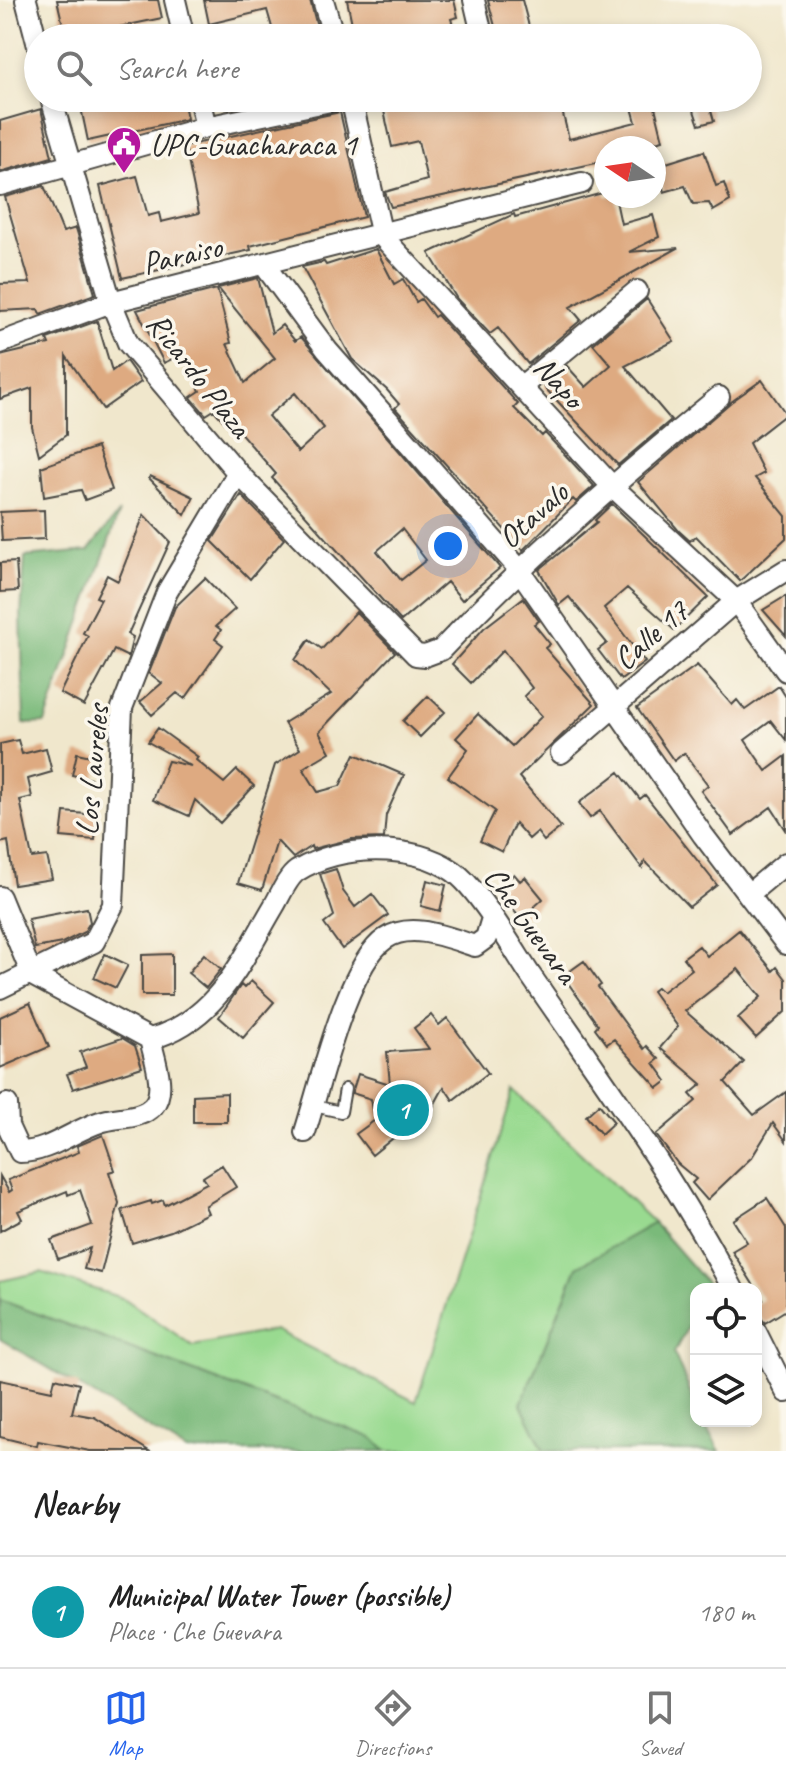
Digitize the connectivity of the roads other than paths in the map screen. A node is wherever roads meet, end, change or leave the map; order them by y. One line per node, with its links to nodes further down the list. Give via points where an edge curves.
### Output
1 (26, 0): 5 (street)
2 (175, 0): 6 (street)
3 (323, 0): 7 (street)
4 (474, 0): 8 (street)
5 (32, 24)
6 (181, 24)
7 (330, 24)
8 (480, 24)
9 (55, 112): 14 (street, Ricardo Plaza)
10 (202, 112): 13 (street)
11 (279, 112): 13 (street)
12 (351, 112): 17 (street)
13 (206, 127): 14 (street)
14 (69, 166): 16 (street); 20 (street, Ricardo Plaza)
15 (582, 183): 17 (street, Paraiso)
16 (0, 185)
17 (382, 236): 18 (street, Paraiso); 22 (street, Napo)
18 (265, 266): 20 (street, Paraiso); 26 (street, via 327,350)
19 (637, 291): 22 (street)
20 (111, 302): 21 (street, Paraiso); 24 (street, Ricardo Plaza, via 128,343)
21 (0, 343)
22 (522, 386): 25 (street, Napo)
23 (719, 397): 25 (street, Otavalo)
24 (238, 473): 29 (street, Ricardo Plaza); 38 (street, Los Laureles, via 167,592 122,708 113,905 94,942)
25 (611, 485): 26 (street, Otavalo); 28 (street, Napo)
26 (518, 568): 29 (street, Otavalo, via 441,650 416,655); 31 (street)
27 (786, 570): 28 (street, Calle 17)
28 (736, 601): 30 (street, Napo); 31 (street, Calle 17)
29 (394, 632)
30 (786, 671)
31 (615, 706): 32 (street, Calle 17); 34 (street, via 703,835)
32 (561, 753)
33 (786, 863): 34 (street)
34 (750, 893): 37 (street)
35 (0, 897): 38 (street)
36 (492, 918): 40 (street, Che Guevara, via 456,872 418,852 325,859 294,873 221,994 177,1032); 43 (street, via 486,938 475,946 436,934 407,932 385,939 356,976); 45 (street, Che Guevara, via 678,1191)
37 (786, 944)
38 (32, 975): 39 (street, Los Laureles); 40 (street)
39 (0, 988)
40 (150, 1039): 42 (street, via 158,1094 153,1106 136,1115 76,1130 40,1152 20,1152 8,1126)
41 (345, 1089): 43 (lane, via 341,1112)
42 (7, 1104)
43 (314, 1106): 44 (street)
44 (305, 1132)
45 (730, 1283)
46 (762, 1344): 47 (street)
47 (786, 1392)

